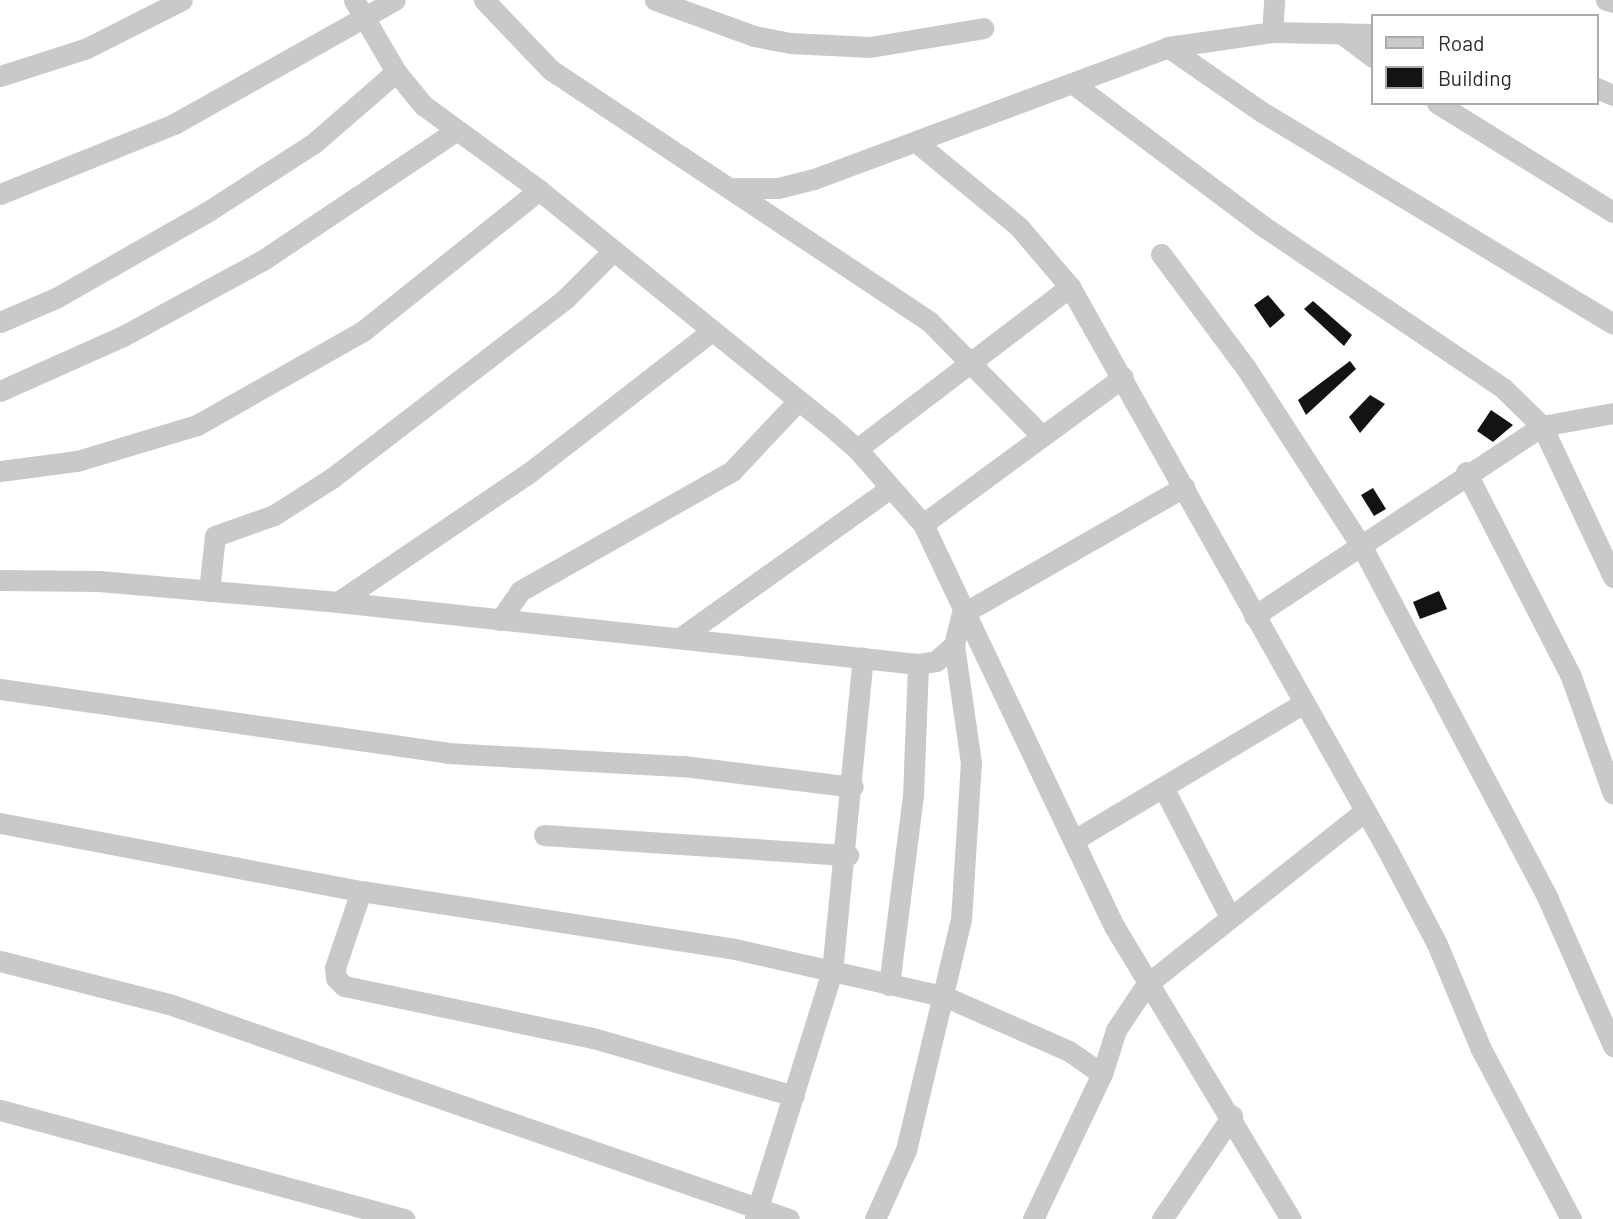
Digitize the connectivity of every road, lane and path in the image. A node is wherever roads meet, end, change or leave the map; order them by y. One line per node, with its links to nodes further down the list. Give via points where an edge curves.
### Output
1 (182, 0): 16 (street, via 87,48)
2 (396, 0): 8 (street)
3 (484, 0): 21 (street, via 551,70)
4 (655, 0): 9 (street, via 754,36 790,43 870,47)
5 (1274, 0): 10 (street)
6 (1606, 0): 7 (street)
7 (1613, 2)
8 (359, 9): 15 (street); 23 (street, via 174,124)
9 (983, 28)
10 (1272, 32): 11 (street); 13 (street)
11 (1341, 33): 12 (street); 14 (street)
12 (1372, 34)
13 (1168, 47): 17 (street); 29 (street, via 1262,112)
14 (1372, 56)
15 (396, 72): 19 (street); 28 (street, via 314,143 207,212 56,298)
16 (0, 76)
17 (1075, 85): 20 (street); 36 (street, via 1260,224 1503,388)
18 (1440, 105): 24 (street)
19 (454, 132): 22 (street); 33 (street, via 263,260 123,336)
20 (916, 142): 21 (street, via 814,179 778,188); 27 (street, via 1018,226)
21 (734, 188): 31 (street, via 929,321)
22 (540, 190): 25 (street); 39 (street, via 363,331 197,425 77,461)
23 (0, 194)
24 (1613, 212)
25 (614, 250): 30 (street); 47 (street, via 565,299 332,478 274,515 215,536)
26 (1161, 254): 44 (street, via 1246,368)
27 (1070, 286): 31 (street); 32 (street)
28 (0, 322)
29 (1613, 324)
30 (712, 331): 34 (street); 48 (street, via 541,464)
31 (972, 363): 37 (street); 38 (street)
32 (1122, 377): 37 (street); 41 (street)
33 (0, 391)
34 (798, 401): 38 (street); 51 (street, via 732,471 520,591)
35 (1613, 413): 36 (street)
36 (1542, 426): 40 (street); 45 (street)
37 (1041, 436): 43 (street)
38 (857, 449): 42 (street)
39 (0, 471)
40 (1466, 472): 44 (street); 60 (street, via 1570,674)
41 (1184, 487): 49 (street); 50 (street)
42 (890, 488): 43 (street); 52 (street)
43 (923, 524): 49 (street)
44 (1362, 547): 50 (street); 73 (street, via 1548,899)
45 (1613, 577)
46 (0, 580): 47 (street, via 16,576)
47 (209, 591): 48 (street)
48 (338, 602): 51 (street)
49 (962, 614): 53 (street); 64 (street)
50 (1254, 616): 57 (street)
51 (500, 620): 52 (street)
52 (680, 638): 54 (street)
53 (954, 645): 55 (street, via 936,661); 72 (street, via 971,763 961,920)
54 (863, 658): 55 (street); 58 (street)
55 (918, 664): 70 (street, via 913,796)
56 (0, 689): 58 (street, via 447,753 669,765)
57 (1304, 703): 59 (street); 61 (street)
58 (853, 787): 65 (street)
59 (1163, 787): 64 (street); 67 (street)
60 (1613, 794)
61 (1365, 811): 67 (street); 85 (street)
62 (0, 823): 66 (street)
63 (544, 835): 65 (street)
64 (1074, 840): 71 (street)
65 (848, 855): 69 (street)
66 (361, 891): 69 (street, via 735,949); 75 (street, via 335,968 336,978 344,986 593,1038)
67 (1229, 915): 71 (street)
68 (0, 961): 78 (street, via 169,1004)
69 (832, 972): 70 (street); 75 (street)
70 (889, 985): 72 (street)
71 (1146, 985): 74 (street, via 1116,1030); 77 (street, via 1186,1038)
72 (946, 997): 74 (street, via 1069,1051); 81 (street, via 906,1150)
73 (1613, 1045)
74 (1102, 1074): 82 (street)
75 (794, 1096): 78 (street)
76 (0, 1110): 79 (street)
77 (1232, 1116): 83 (street); 84 (street)
78 (756, 1213): 80 (street)
79 (405, 1219)
80 (789, 1219)
81 (875, 1219)
82 (1033, 1219)
83 (1162, 1219)
84 (1291, 1219)
85 (1572, 1219)

